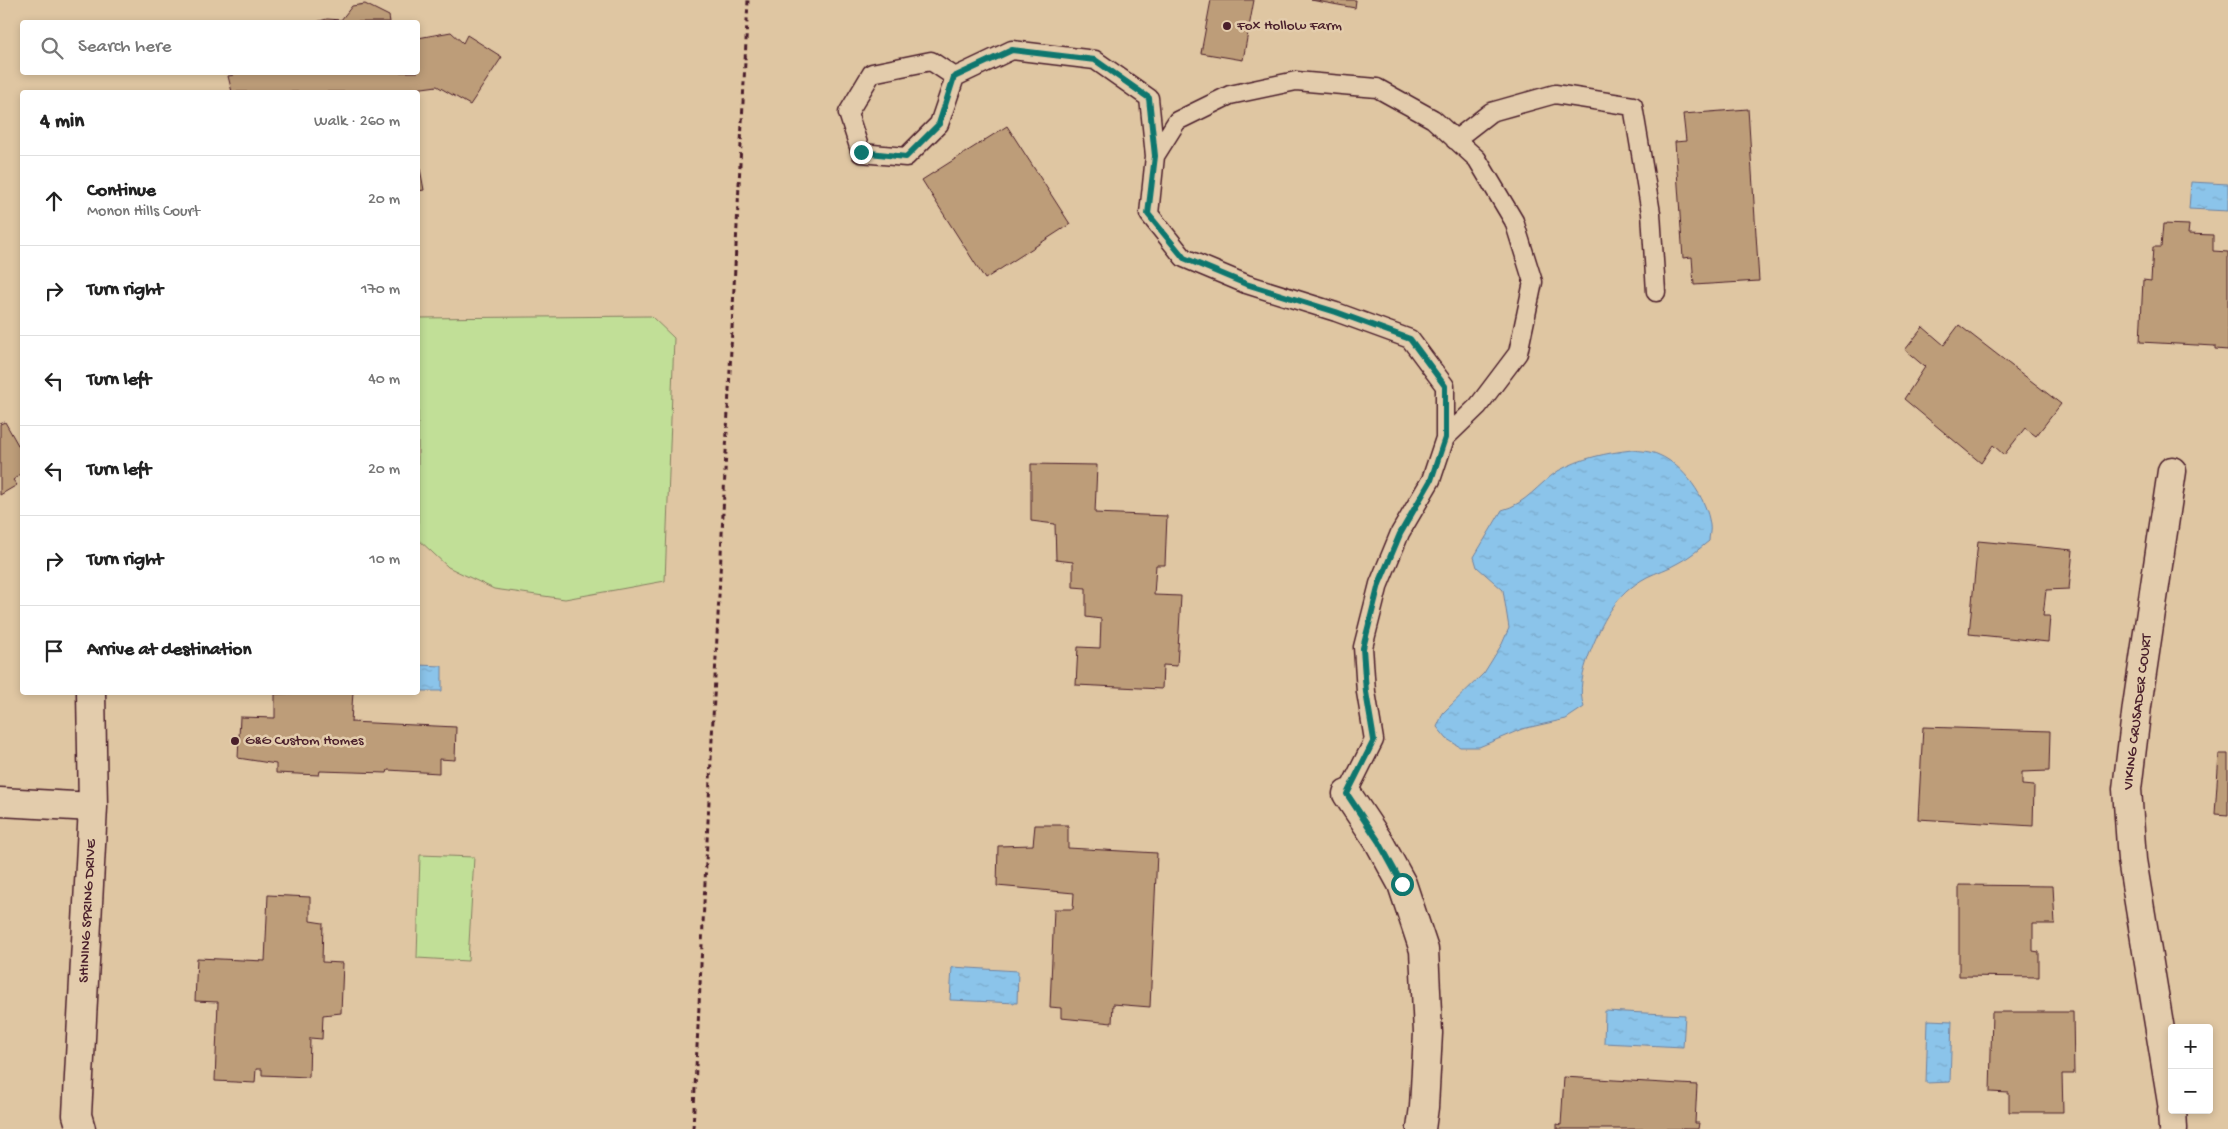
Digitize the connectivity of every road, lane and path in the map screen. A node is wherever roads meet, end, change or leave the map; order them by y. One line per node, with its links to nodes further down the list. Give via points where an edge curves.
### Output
1 (748, 0): 15 (path)
2 (954, 77): 2 (lane, via 939,124 906,157 861,152 848,113 872,73 931,61); 4 (lane, via 1012,50 1095,60 1149,98)
3 (1455, 140): 4 (lane, via 1433,119 1377,88 1296,81 1230,95 1177,120); 5 (lane, via 1491,112 1555,94 1633,106 1651,213); 6 (lane, via 1477,159 1514,221 1533,282 1518,353 1478,406)
4 (1155, 156): 6 (lane, via 1148,214 1184,258 1246,284 1410,339 1445,386)
5 (1656, 292)
6 (1445, 438): 9 (lane, via 1431,480 1400,534 1379,584 1363,648 1374,740)
7 (2172, 471): 12 (street, VIKING CRUSADER COURT, via 2128,789 2132,860)
8 (91, 695): 11 (street, SHINING SPRING DRIVE)
9 (1347, 794): 16 (street, via 1402,884 1424,950 1428,1033)
10 (0, 802): 11 (street)
11 (93, 807): 14 (street, SHINING SPRING DRIVE)
12 (2168, 1079)
13 (2172, 1114): 17 (street)
14 (75, 1124)
15 (693, 1129)
16 (1420, 1129)
17 (2173, 1129)

